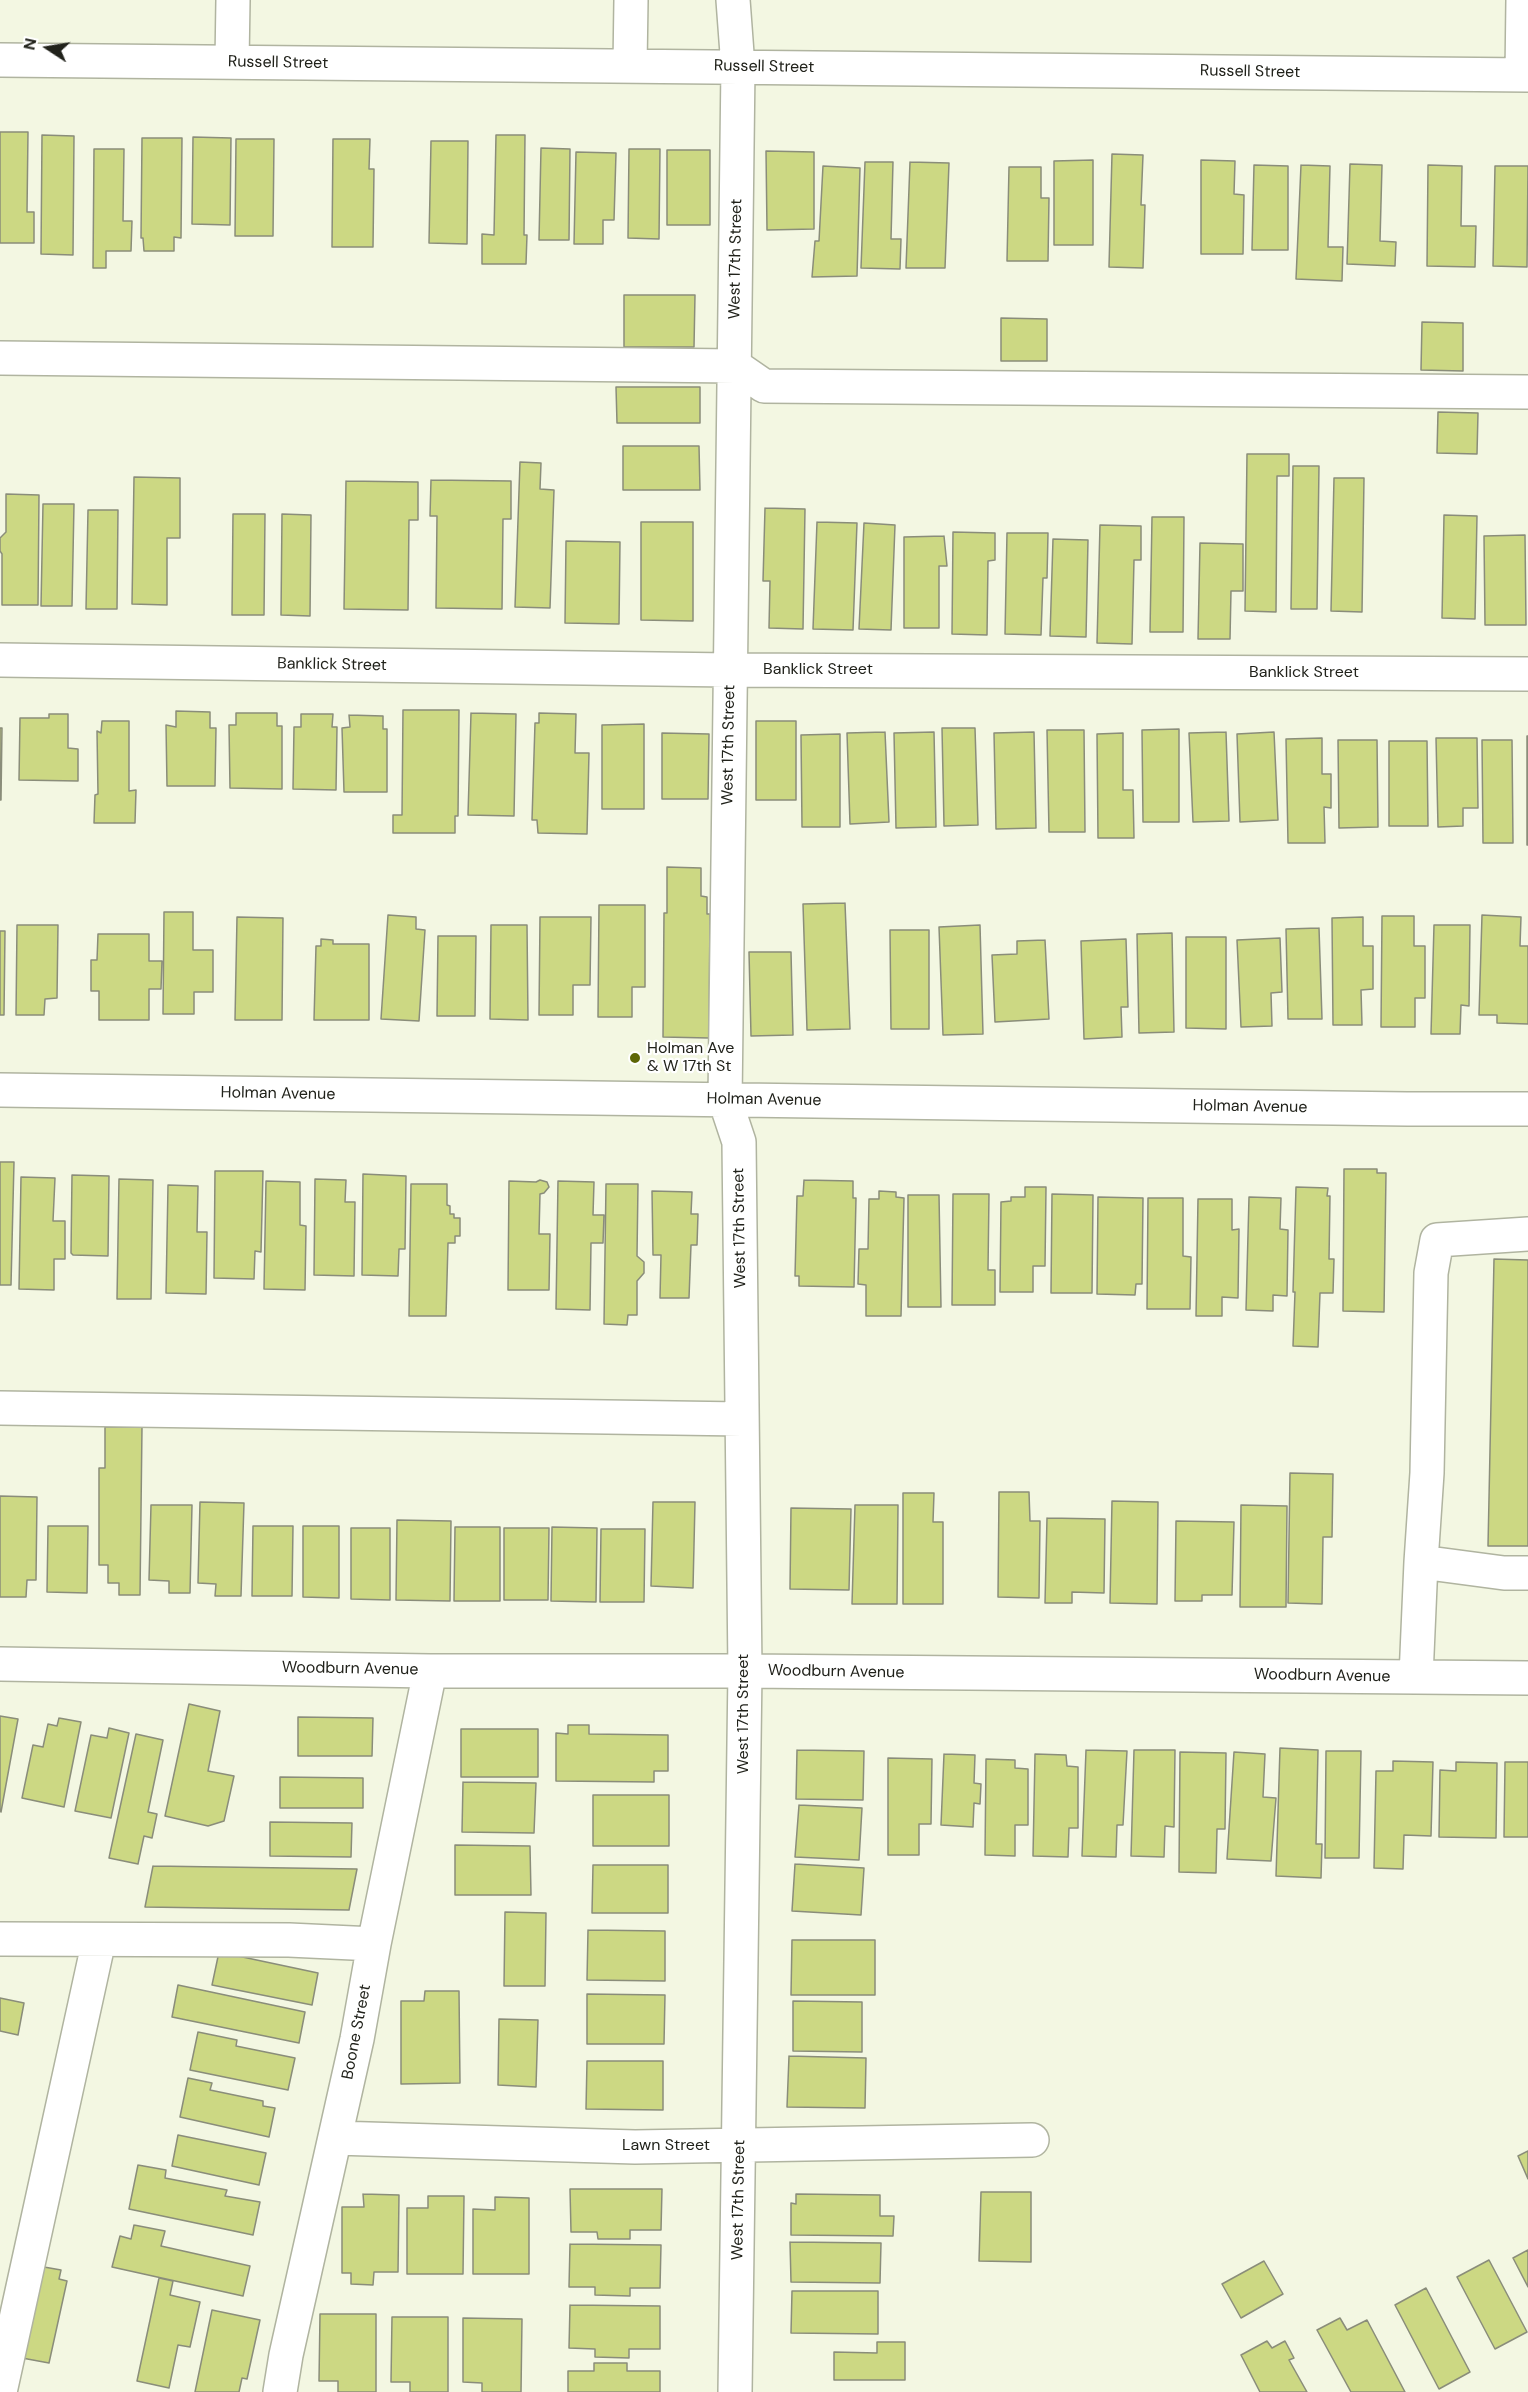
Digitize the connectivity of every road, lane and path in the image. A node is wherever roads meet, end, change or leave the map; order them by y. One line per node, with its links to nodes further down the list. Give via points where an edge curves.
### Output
1 (233, 0): 6 (street)
2 (631, 0): 7 (street)
3 (733, 0): 8 (street, West 17th Street)
4 (1523, 0): 9 (street)
5 (0, 60): 6 (street, Russell Street)
6 (232, 62): 7 (street, Russell Street)
7 (630, 66): 8 (street, Russell Street)
8 (738, 67): 9 (street, Russell Street); 11 (street, West 17th Street)
9 (1525, 75)
10 (0, 358): 11 (street)
11 (735, 366): 12 (street, via 764,386); 14 (street, West 17th Street)
12 (1528, 392)
13 (0, 660): 14 (street, Banklick Street)
14 (730, 670): 15 (street, Banklick Street); 17 (street, West 17th Street)
15 (1528, 674)
16 (0, 1090): 17 (street, Holman Avenue)
17 (725, 1100): 18 (street, Holman Avenue); 21 (street, West 17th Street, via 739,1142)
18 (1528, 1109)
19 (1528, 1234): 22 (street, via 1437,1240 1431,1273)
20 (0, 1408): 21 (street)
21 (742, 1419): 26 (street, West 17th Street)
22 (1420, 1562): 23 (street); 27 (street)
23 (1528, 1573)
24 (0, 1664): 25 (street, Woodburn Avenue)
25 (430, 1671): 26 (street, Woodburn Avenue); 31 (street, Boone Street)
26 (745, 1671): 27 (street, Woodburn Avenue); 34 (street, West 17th Street)
27 (1416, 1677): 28 (street, Woodburn Avenue)
28 (1528, 1678)
29 (0, 1939): 30 (street)
30 (99, 1940): 31 (street); 35 (street)
31 (374, 1944): 32 (street, Boone Street)
32 (336, 2138): 34 (street, Lawn Street); 36 (street, Boone Street)
33 (1032, 2140): 34 (street, Lawn Street)
34 (740, 2146): 37 (street, West 17th Street)
35 (0, 2392)
36 (280, 2392)
37 (735, 2392)

